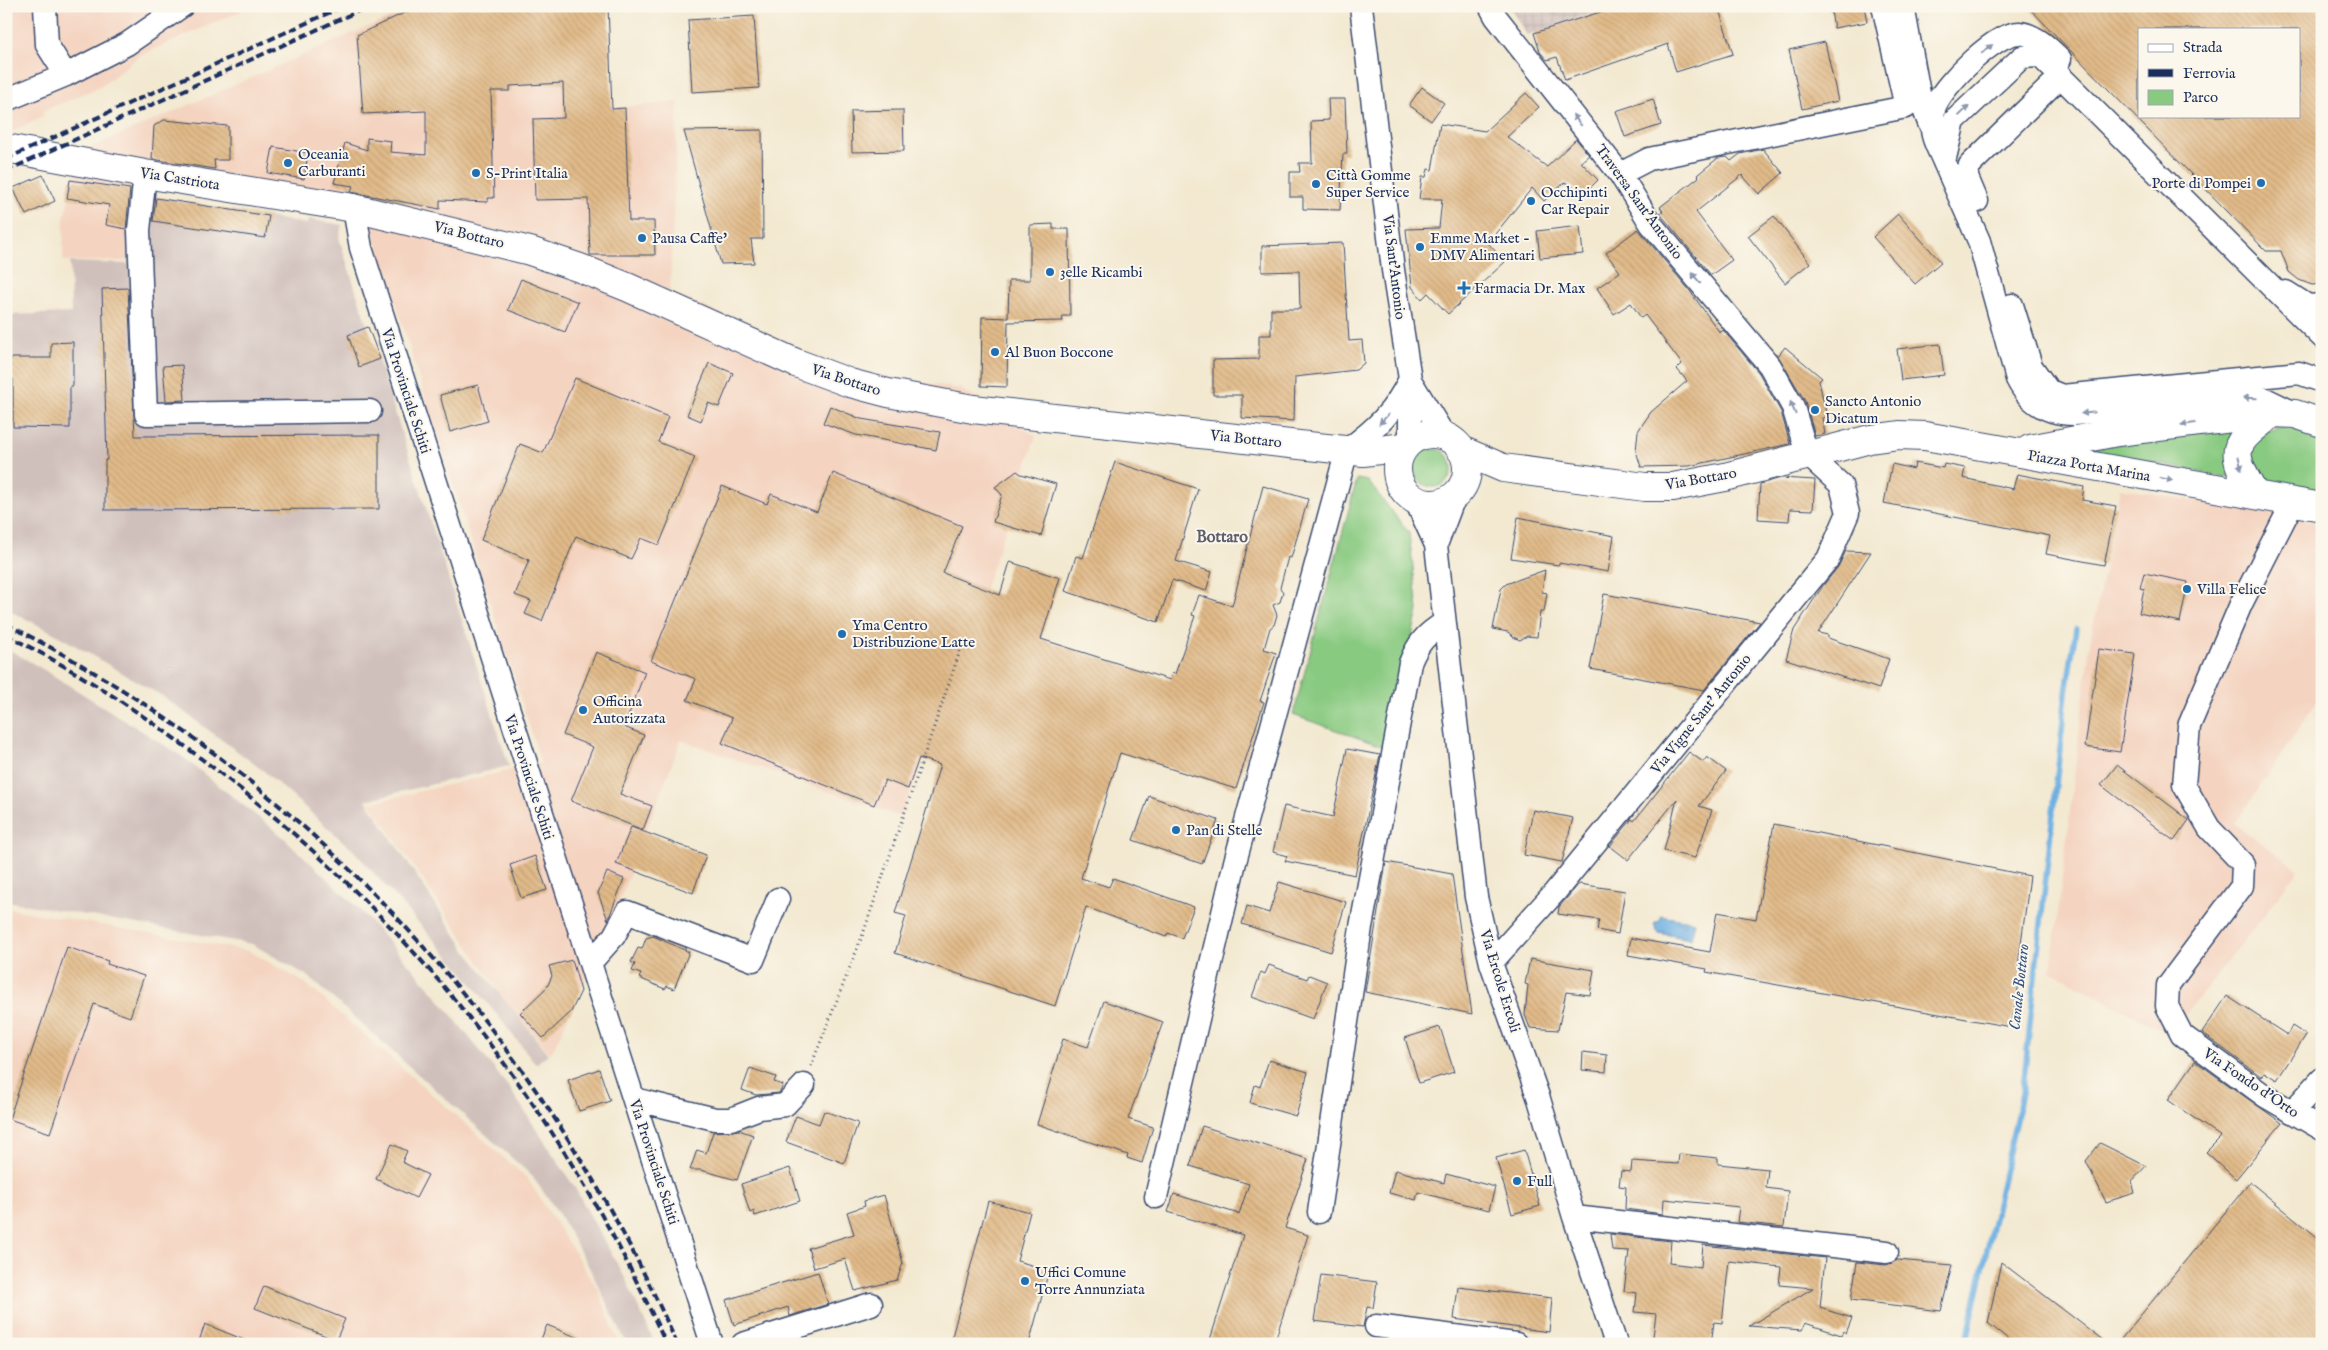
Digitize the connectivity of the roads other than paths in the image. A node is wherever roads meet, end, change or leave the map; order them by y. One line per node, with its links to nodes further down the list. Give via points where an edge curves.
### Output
1 (45, 6): 8 (street, via 47,45)
2 (182, 6): 7 (street)
3 (1361, 6): 21 (street, Via Sant'Antonio, via 1393,270)
4 (1490, 6): 15 (street, Traversa Sant'Antonio, one-way to 4)
5 (1883, 6): 15 (street, via 1906,107 1649,159)
6 (1903, 6): 11 (street)
7 (164, 13): 8 (street, via 127,44)
8 (66, 75): 10 (street)
9 (2061, 76): 13 (street, one-way to 9, via 1954,121 2022,57 2040,56); 20 (street); 22 (street, via 1970,165 1966,175 1989,234 2031,366 2048,390 2062,396 2108,393 2299,373)
10 (6, 100)
11 (1928, 101): 13 (street, via 1932,129); 17 (street, one-way to 17, via 1999,40 2019,33 2043,43)
12 (6, 148): 14 (main road, Via Castriota)
13 (1944, 162): 24 (street, one-way to 13, via 2264,398 2228,398 2074,414 2058,414 2035,403 2023,392 2017,379 1978,241)
14 (145, 174): 16 (main road, Via Castriota); 23 (street, via 138,230 146,414)
15 (1620, 174): 29 (street, Traversa Sant'Antonio, one-way to 15, via 1793,407 1770,366 1652,224)
16 (354, 208): 27 (main road, Via Bottaro, via 457,231 580,268 796,363 888,393 973,409); 40 (street, Via Provinciale Schiti, via 360,248)
17 (2284, 291): 18 (street, via 2308,306); 19 (street)
18 (2322, 305)
19 (2322, 330)
20 (2322, 337)
21 (1410, 379): 25 (street, Via Sant'Antonio); 26 (street, Via Sant'Antonio); 27 (street, one-way to 27, via 1400,400)
22 (2322, 381)
23 (370, 411)
24 (2305, 418): 28 (main road, Piazza Porta Marina, one-way to 28, via 2118,432); 33 (main road, one-way to 33, via 2245,434 2238,448 2238,461)
25 (1453, 443): 26 (main road, via 1427,435); 30 (main road, Via Bottaro); 31 (main road, via 1466,460 1467,472)
26 (1408, 445): 27 (main road, Via Bottaro); 32 (main road, via 1400,457 1398,469)
27 (1355, 451): 32 (main road); 46 (street, via 1234,862)
28 (2015, 452): 29 (main road, Via Bottaro, via 1925,436 1899,436 1870,439); 33 (main road, Piazza Porta Marina, one-way to 33)
29 (1807, 454): 30 (main road, Via Bottaro, via 1725,477 1673,487 1645,487); 39 (street, Via Vigne Sant' Antonio, via 1840,485 1848,513 1828,559 1555,892)
30 (1503, 468): 31 (main road, Via Bottaro)
31 (1460, 489): 32 (main road, via 1436,504); 36 (street, Via Ercole Ercoli)
32 (1407, 490): 36 (street, Via Ercole Ercoli)
33 (2255, 495): 34 (main road, Piazza Porta Marina)
34 (2293, 502): 35 (main road, Piazza Porta Marina); 44 (street, Via Fondo d'Orto, via 2241,604 2189,726 2184,785 2209,828 2243,864 2242,886 2168,985 2167,1006 2182,1035 2264,1096)
35 (2321, 507)
36 (1436, 545): 37 (street, Via Ercole Ercoli)
37 (1444, 623): 39 (street, Via Ercole Ercoli, via 1476,897); 47 (street, via 1426,634 1410,663 1361,927)
38 (778, 899): 40 (street, via 753,960 627,912 614,936)
39 (1491, 963): 48 (street, Via Ercole Ercoli, via 1539,1099)
40 (590, 964): 43 (street, Via Provinciale Schiti)
41 (2322, 1079): 44 (street)
42 (804, 1085): 43 (street, via 785,1106 759,1108 731,1120)
43 (634, 1099): 52 (street, Via Provinciale Schiti)
44 (2292, 1112): 45 (street, Via Fondo d'Orto)
45 (2322, 1129)
46 (1156, 1197)
47 (1318, 1212)
48 (1574, 1217): 49 (street); 55 (street, Via Ercole Ercoli)
49 (1888, 1252)
50 (871, 1304): 53 (street)
51 (1376, 1326): 54 (street)
52 (712, 1344)
53 (743, 1344)
54 (1516, 1344)
55 (1616, 1344)

